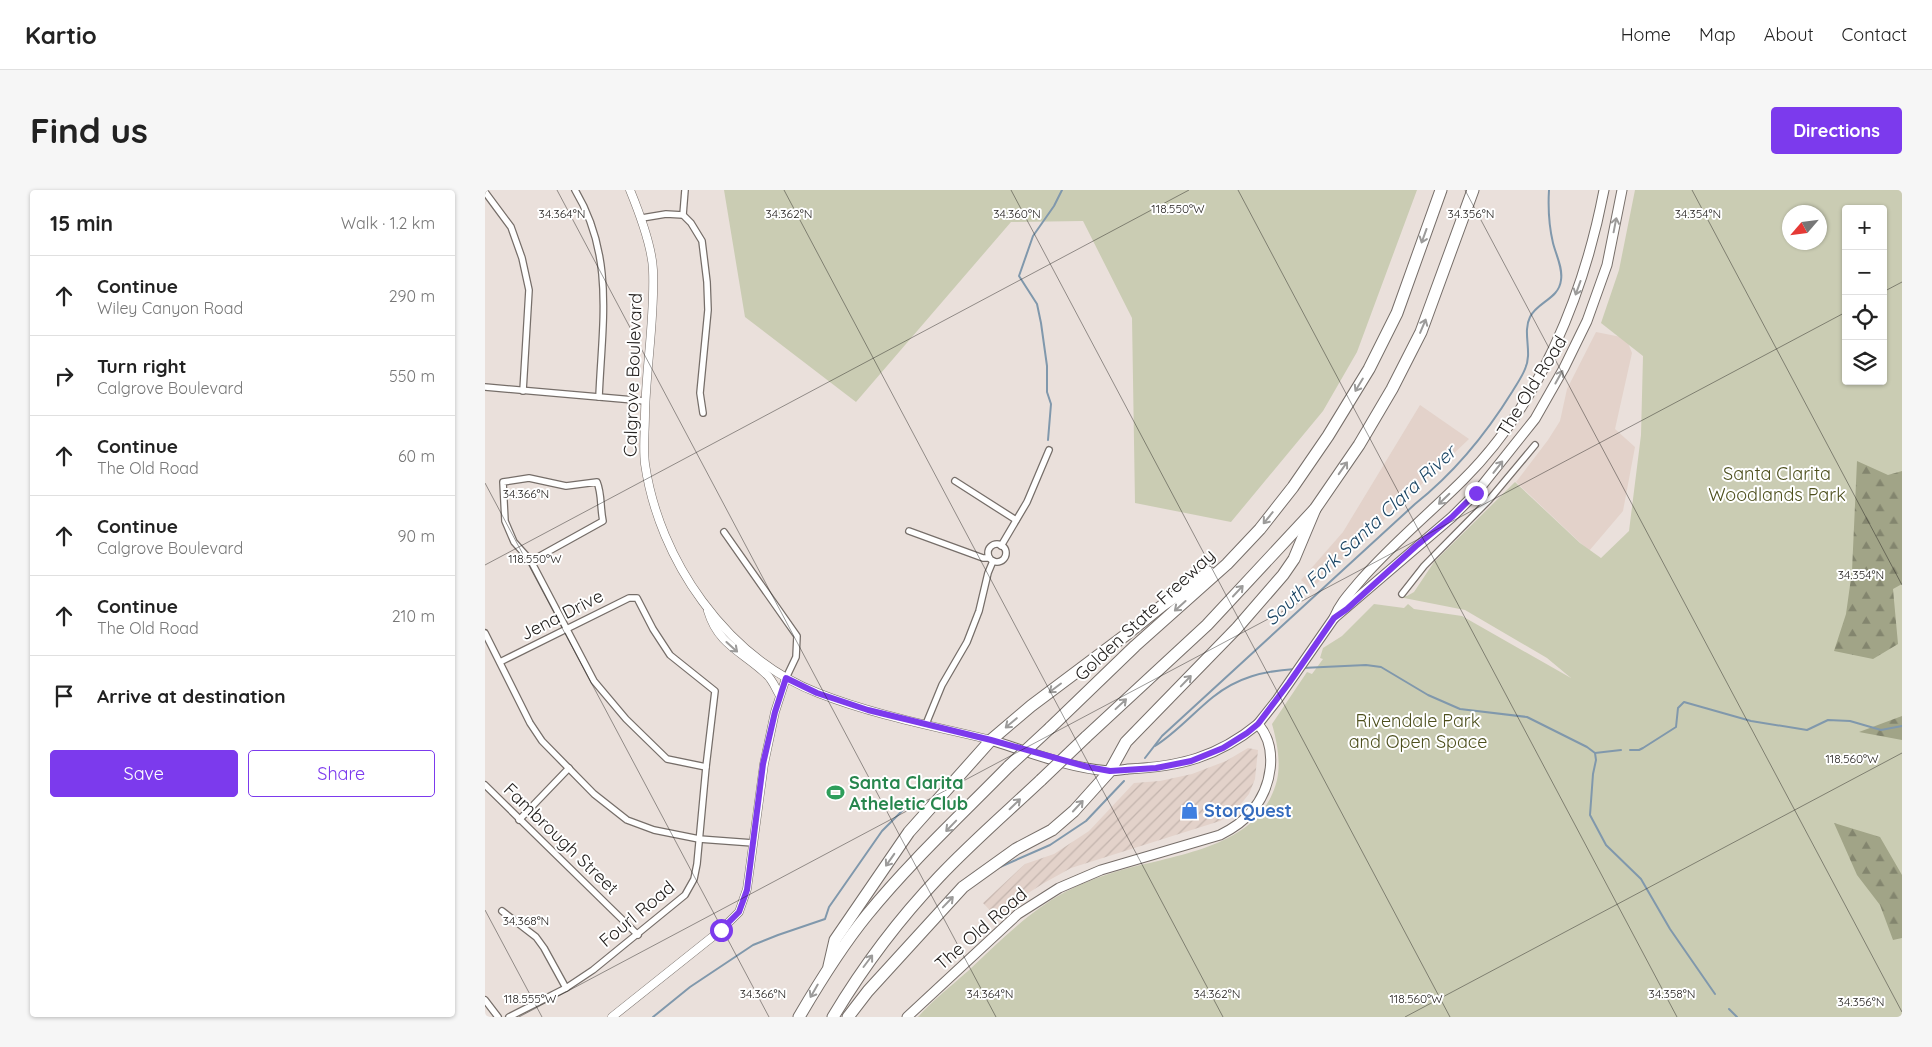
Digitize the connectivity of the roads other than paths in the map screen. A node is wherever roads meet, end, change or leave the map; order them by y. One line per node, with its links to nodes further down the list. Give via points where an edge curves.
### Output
1 (575, 190): 13 (street, via 593,227 600,252 605,308)
2 (630, 190): 10 (street, Calgrove Boulevard)
3 (685, 190): 9 (street)
4 (1441, 190): 24 (highway, Golden State Freeway, one-way to 24, via 1397,313 1369,368 1293,487)
5 (1473, 190): 19 (highway, one-way to 5, via 1359,445 1421,332)
6 (1604, 190): 29 (main road, The Old Road, one-way to 29, via 1580,285 1535,385 1490,450 1369,571 1340,605)
7 (1622, 190): 29 (main road, The Old Road, one-way to 7, via 1458,511 1535,419 1587,321 1607,265)
8 (485, 192): 12 (street, via 511,227 529,290)
9 (683, 215): 10 (street, via 657,214); 15 (street, via 702,241 707,282 708,310 700,393)
10 (641, 218): 14 (street, Calgrove Boulevard, via 653,268)
11 (485, 387): 12 (street)
12 (523, 391): 13 (street)
13 (599, 397): 14 (street)
14 (645, 401): 28 (street, Calgrove Boulevard, via 645,464 659,520 685,577)
15 (703, 413)
16 (1535, 446): 27 (street)
17 (1049, 450): 20 (street, via 1032,492)
18 (955, 481): 20 (street)
19 (1315, 508): 41 (highway, one-way to 19, via 1126,742 1237,628 1283,575 1294,559); 55 (highway, one-way to 19, bridge, via 858,975 897,923 939,877 1207,625)
20 (1016, 520): 23 (street)
21 (909, 531): 25 (street)
22 (724, 532): 33 (street, via 797,636 796,657)
23 (1001, 546): 25 (street, via 992,546 988,552); 25 (street, via 1005,551 1004,558 998,562)
24 (1241, 549): 38 (highway, one-way to 38, via 1163,604); 48 (highway, Golden State Freeway, one-way to 48, bridge, via 1009,766 910,867 867,915)
25 (991, 560): 36 (street, via 979,611 967,642 942,685)
26 (531, 561): 26 (street, via 515,542 505,521 503,482 529,478 566,486 597,482 603,521); 30 (street)
27 (1402, 594)
28 (707, 607): 33 (street, Calgrove Boulevard, via 727,630); 35 (street, one-way to 35, via 712,626 766,674)
29 (1334, 618): 37 (main road)
30 (567, 630): 32 (street, Jena Drive); 34 (street, Jena Drive, via 629,598 637,598 670,655); 39 (street, via 593,681 625,719 667,759)
31 (485, 633): 32 (street)
32 (500, 662): 40 (street, via 529,723)
33 (786, 678): 35 (street); 36 (street, Calgrove Boulevard, via 850,704)
34 (715, 691): 39 (street, Fourl Road)
35 (779, 694): 45 (street, via 760,785)
36 (926, 724): 38 (street, Calgrove Boulevard)
37 (1258, 724): 41 (main road, Calgrove Boulevard, via 1230,744 1191,761 1156,768); 57 (main road, The Old Road, via 1269,744 1269,775 1259,801 1243,820 1221,835 1101,870 1045,896 1018,914)
38 (991, 740): 41 (main road, Calgrove Boulevard, via 1071,764); 48 (highway, one-way to 48, via 909,832 835,940)
39 (706, 766): 44 (street, Fourl Road)
40 (569, 768): 43 (street); 44 (street, via 594,794 627,820 654,830)
41 (1110, 771): 56 (highway, one-way to 41, via 963,887 1015,849 1064,821)
42 (485, 785): 43 (street, Fambrough Street)
43 (519, 820): 47 (street, Fambrough Street)
44 (699, 839): 45 (street); 47 (street, Fourl Road, via 694,879 685,895)
45 (753, 843): 53 (street, via 747,890 739,912)
46 (502, 911): 49 (street, via 536,937)
47 (637, 935): 49 (street, Fourl Road)
48 (829, 966): 54 (highway, Golden State Freeway, one-way to 54)
49 (566, 988): 52 (street, Fourl Road)
50 (485, 1000): 51 (street)
51 (498, 1017)
52 (509, 1017)
53 (612, 1017)
54 (799, 1017)
55 (833, 1017)
56 (848, 1017)
57 (907, 1017)

